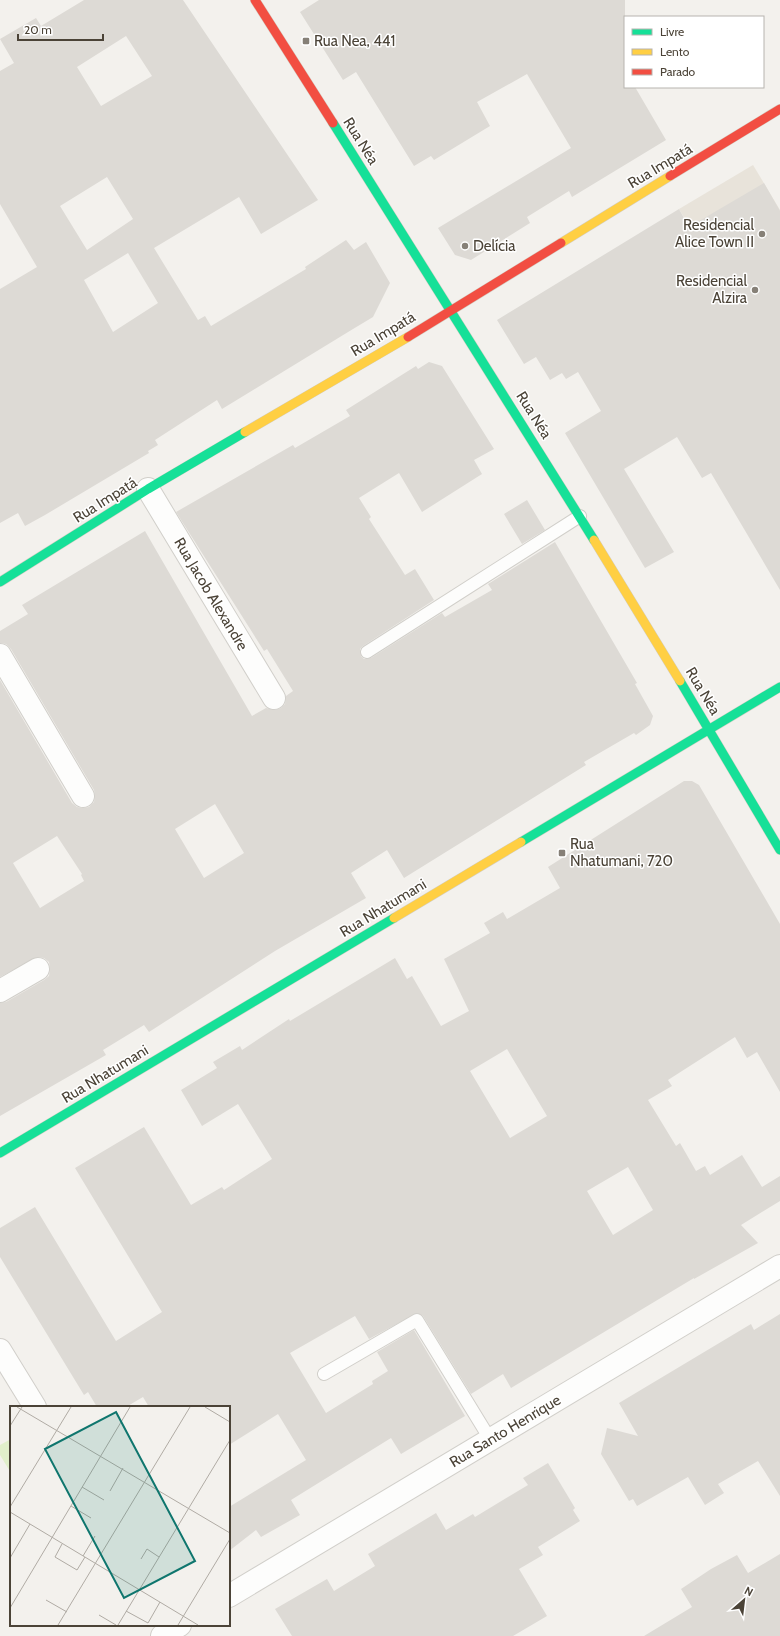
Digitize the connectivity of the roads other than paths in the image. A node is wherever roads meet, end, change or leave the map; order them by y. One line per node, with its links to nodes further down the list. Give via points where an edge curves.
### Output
1 (256, 0): 3 (street, Rua Néa)
2 (780, 109): 3 (street, Rua Impatá)
3 (451, 309): 4 (street, Rua Impatá); 5 (street, Rua Néa)
4 (148, 489): 6 (street, Rua Impatá); 10 (street, Rua Jacob Alexandre)
5 (580, 516): 7 (lane); 11 (street, Rua Néa)
6 (0, 582)
7 (367, 652)
8 (0, 655): 12 (street)
9 (780, 687): 11 (street, Rua Nhatumani)
10 (274, 698)
11 (710, 728): 13 (street, Rua Néa); 16 (street, Rua Nhatumani)
12 (83, 796)
13 (780, 850)
14 (38, 969): 15 (street)
15 (0, 991)
16 (0, 1153)
17 (780, 1266): 21 (street, Rua Santo Henrique)
18 (0, 1350): 20 (street)
19 (324, 1374): 21 (lane, via 417,1320)
20 (34, 1406)
21 (490, 1439): 22 (street, Rua Santo Henrique)
22 (230, 1595)

